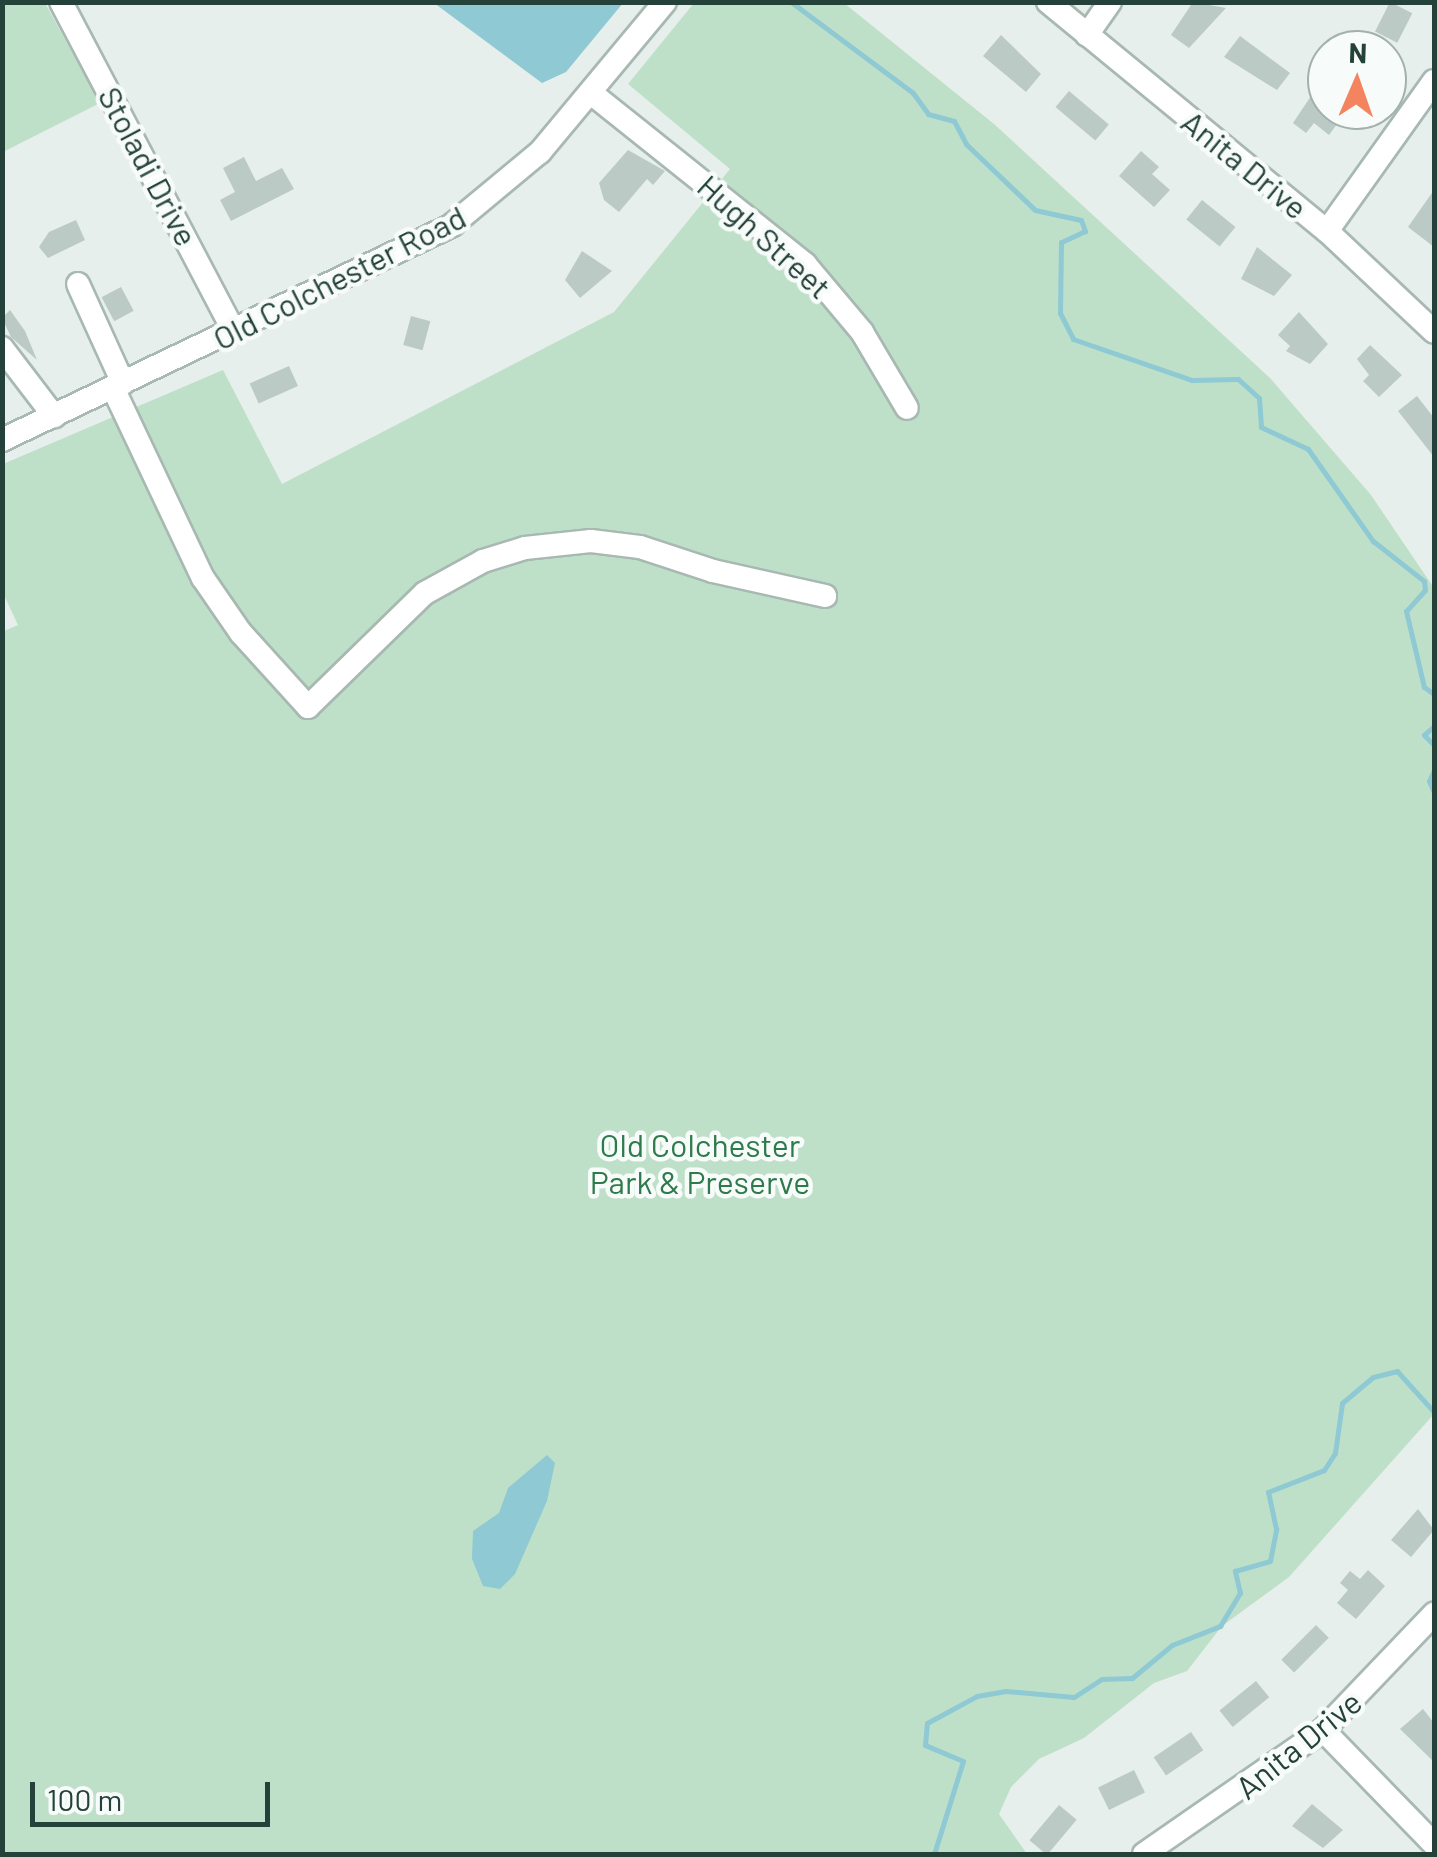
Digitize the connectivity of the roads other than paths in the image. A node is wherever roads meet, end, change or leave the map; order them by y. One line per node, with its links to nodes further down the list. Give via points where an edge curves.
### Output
1 (60, 2): 10 (street, Stoladi Drive)
2 (665, 2): 7 (street, Old Colchester Road)
3 (1048, 2): 5 (street, Anita Drive)
4 (1110, 2): 5 (street)
5 (1087, 35): 8 (street, Anita Drive)
6 (1434, 81): 8 (street)
7 (591, 93): 10 (street, Old Colchester Road, via 480,206); 14 (street, Hugh Street, via 805,264 862,332)
8 (1328, 231): 11 (street, Anita Drive)
9 (78, 284): 13 (street)
10 (234, 331): 13 (street, Old Colchester Road)
11 (1434, 332)
12 (2, 348): 15 (street)
13 (118, 386): 15 (street, Old Colchester Road); 17 (street, via 204,578 241,632 308,707 425,594 525,548 627,544)
14 (907, 408)
15 (54, 416): 16 (street, Old Colchester Road)
16 (2, 440)
17 (825, 596)
18 (1434, 1614): 19 (street, Anita Drive)
19 (1323, 1730): 20 (street); 21 (street, Anita Drive)
20 (1434, 1844)
21 (1144, 1854)

